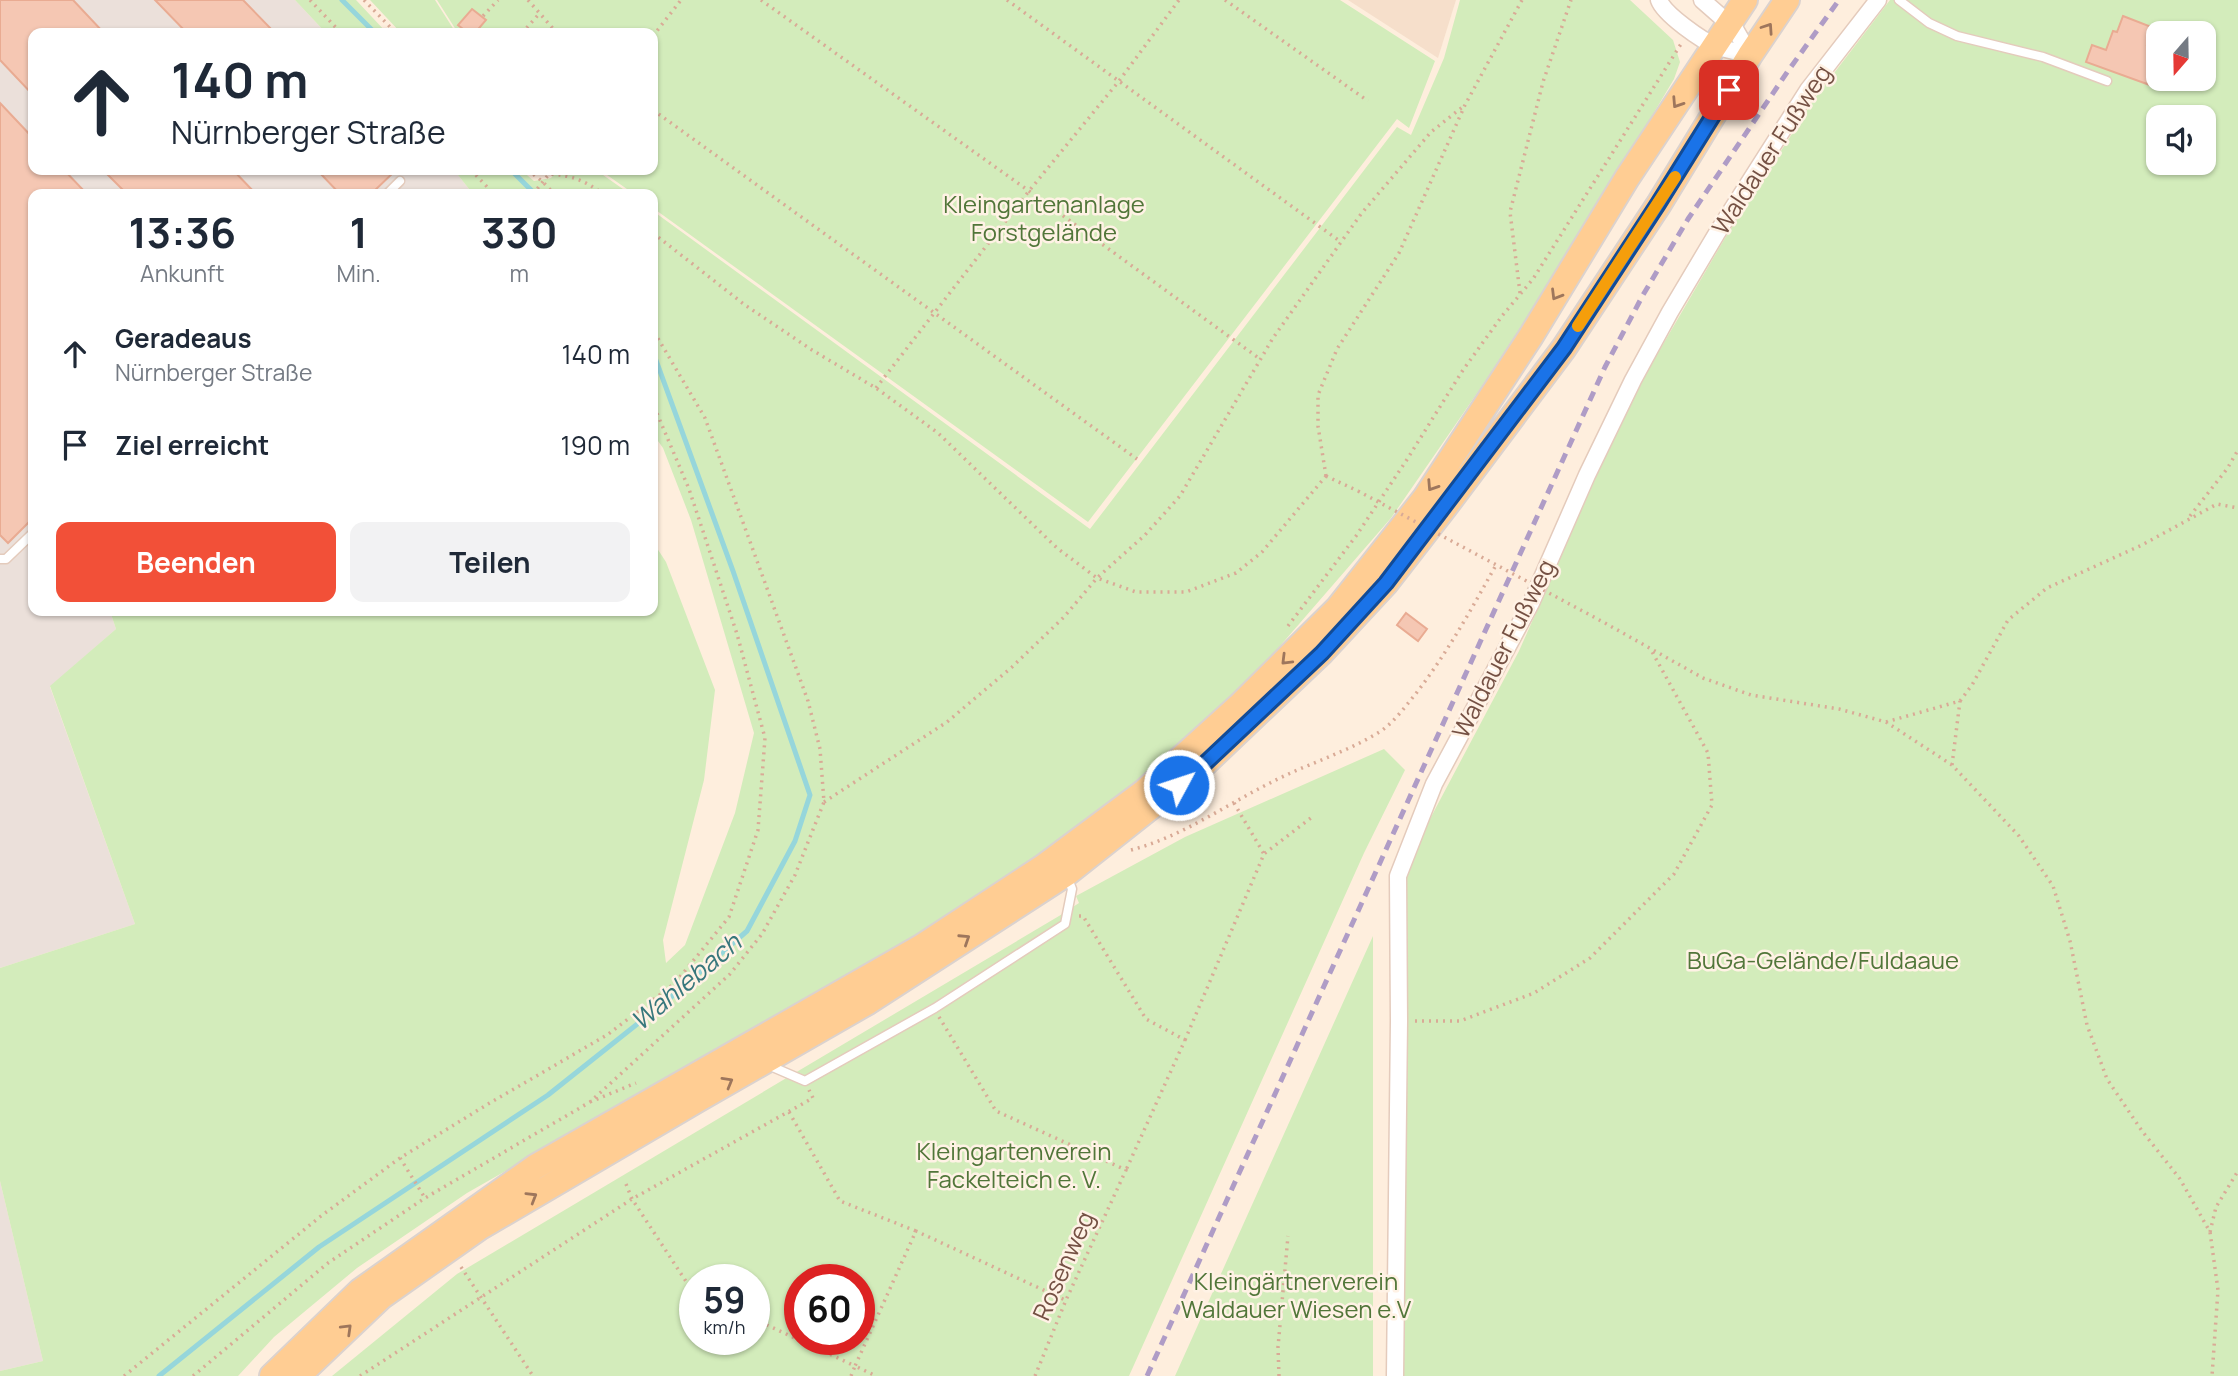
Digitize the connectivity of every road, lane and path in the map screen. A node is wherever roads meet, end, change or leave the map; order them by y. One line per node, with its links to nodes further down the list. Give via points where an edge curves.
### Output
1 (310, 0): 21 (path)
2 (364, 0): 22 (path)
3 (498, 0): 19 (path)
4 (528, 0): 18 (path)
5 (681, 0): 25 (path)
6 (761, 0): 45 (path)
7 (1007, 0): 29 (path)
8 (1179, 0): 29 (path)
9 (1226, 0): 31 (path)
10 (1522, 0): 32 (path)
11 (1571, 0): 48 (path, via 1543,82 1510,212)
12 (1659, 0): 26 (street)
13 (1702, 0): 20 (street)
14 (1745, 0): 20 (main road)
15 (1787, 0): 28 (main road, one-way to 15)
16 (1878, 0): 76 (street, Waldauer Fußweg, via 1808,90 1670,312 1587,475 1531,603 1434,784 1398,876)
17 (1899, 0): 30 (lane, via 1956,36 2043,57)
18 (539, 14): 23 (path); 24 (path)
19 (483, 16)
20 (1729, 24): 27 (main road); 28 (street)
21 (336, 28)
22 (391, 28)
23 (526, 28)
24 (552, 28)
25 (658, 30)
26 (1690, 30): 27 (street); 48 (path)
27 (1714, 46): 28 (street); 100 (main road, one-way to 100, via 1425,498 1338,608 1239,706 1145,791 1043,867 921,947 535,1167 360,1291)
28 (1750, 55): 73 (main road, via 1564,348 1386,583 1322,653 1200,768)
29 (1119, 81): 45 (path); 47 (path)
30 (2107, 81)
31 (1368, 101)
32 (1465, 105): 47 (path, via 1431,132); 56 (path, via 1399,253 1337,349 1318,395)
33 (658, 114): 49 (path)
34 (476, 175): 41 (path)
35 (534, 175): 39 (path)
36 (549, 175): 39 (path)
37 (569, 175): 44 (path)
38 (400, 181): 40 (lane)
39 (543, 182): 42 (path); 43 (path)
40 (392, 189)
41 (489, 189)
42 (537, 189)
43 (549, 189)
44 (596, 189)
45 (1029, 191): 49 (path); 51 (path)
46 (658, 237): 52 (path, via 745,305)
47 (1341, 242): 51 (path)
48 (1520, 294): 63 (path, via 1463,370 1356,536)
49 (935, 313): 52 (path); 55 (path)
50 (658, 338): 69 (path, via 705,418 799,675 820,749)
51 (1261, 359): 62 (path, via 1180,496)
52 (876, 388): 62 (path, via 938,433 1057,548)
53 (658, 416): 83 (path, via 689,489 737,634 765,738 758,830 729,917 675,983 607,1035)
54 (2238, 450): 58 (path)
55 (1137, 458)
56 (1326, 476): 61 (path, bridge); 62 (path, via 1262,552 1236,573 1186,592 1136,592)
57 (2238, 508): 58 (path, via 2217,504)
58 (2189, 517): 65 (path, via 2143,545 2047,589 2008,620)
59 (28, 538): 60 (lane, via 6,559)
60 (0, 559)
61 (1496, 565): 64 (path, bridge); 66 (path, via 1459,632)
62 (1097, 578): 69 (path, via 1021,659 947,722)
63 (1287, 626)
64 (1650, 648): 67 (path, via 1703,678 1751,695 1839,709); 76 (path, via 1709,754 1712,805 1674,874 1590,958 1534,993 1460,1021)
65 (1960, 701): 67 (path); 68 (path)
66 (1398, 716)
67 (1886, 722): 68 (path)
68 (1952, 765): 90 (path, via 2019,835 2053,886 2087,1025 2107,1079 2180,1179)
69 (824, 802): 81 (path, via 795,875 762,934 730,974)
70 (1234, 803): 72 (path)
71 (1312, 817): 72 (path, Rosenweg)
72 (1264, 854): 77 (path, Rosenweg)
73 (1066, 874): 74 (lane, via 1072,888); 78 (main road, one-way to 73, via 868,1002)
74 (1067, 914): 75 (lane, via 1065,924); 77 (path, via 1083,916 1146,1019)
75 (935, 1008): 79 (lane); 84 (path, via 996,1111)
76 (1399, 1021): 108 (street, Waldauer Fußweg)
77 (1185, 1040): 84 (path, Rosenweg)
78 (762, 1062): 79 (lane); 101 (main road, one-way to 78, via 381,1297 479,1228)
79 (805, 1081): 82 (path, via 813,1098)
80 (637, 1083): 81 (path)
81 (590, 1102): 87 (path)
82 (789, 1112): 88 (path); 89 (path, via 840,1200)
83 (400, 1158): 87 (path); 98 (path)
84 (1126, 1170): 95 (path, Rosenweg)
85 (2238, 1171): 90 (path, via 2216,1208)
86 (626, 1184): 88 (path)
87 (425, 1198): 99 (path, via 328,1262)
88 (632, 1199): 93 (path); 94 (path)
89 (916, 1231): 95 (path); 97 (path)
90 (2210, 1233): 109 (path, via 2218,1290)
91 (1288, 1236): 107 (path)
92 (455, 1259): 94 (path)
93 (679, 1271)
94 (482, 1298): 102 (path); 103 (path)
95 (1066, 1300): 106 (path, Rosenweg)
96 (770, 1326): 97 (path)
97 (855, 1366): 104 (path); 105 (path)
98 (124, 1376)
99 (193, 1376)
100 (272, 1376)
101 (298, 1376)
102 (360, 1376)
103 (533, 1376)
104 (851, 1376)
105 (876, 1376)
106 (1035, 1376)
107 (1279, 1376)
108 (1395, 1376)
109 (2212, 1376)

